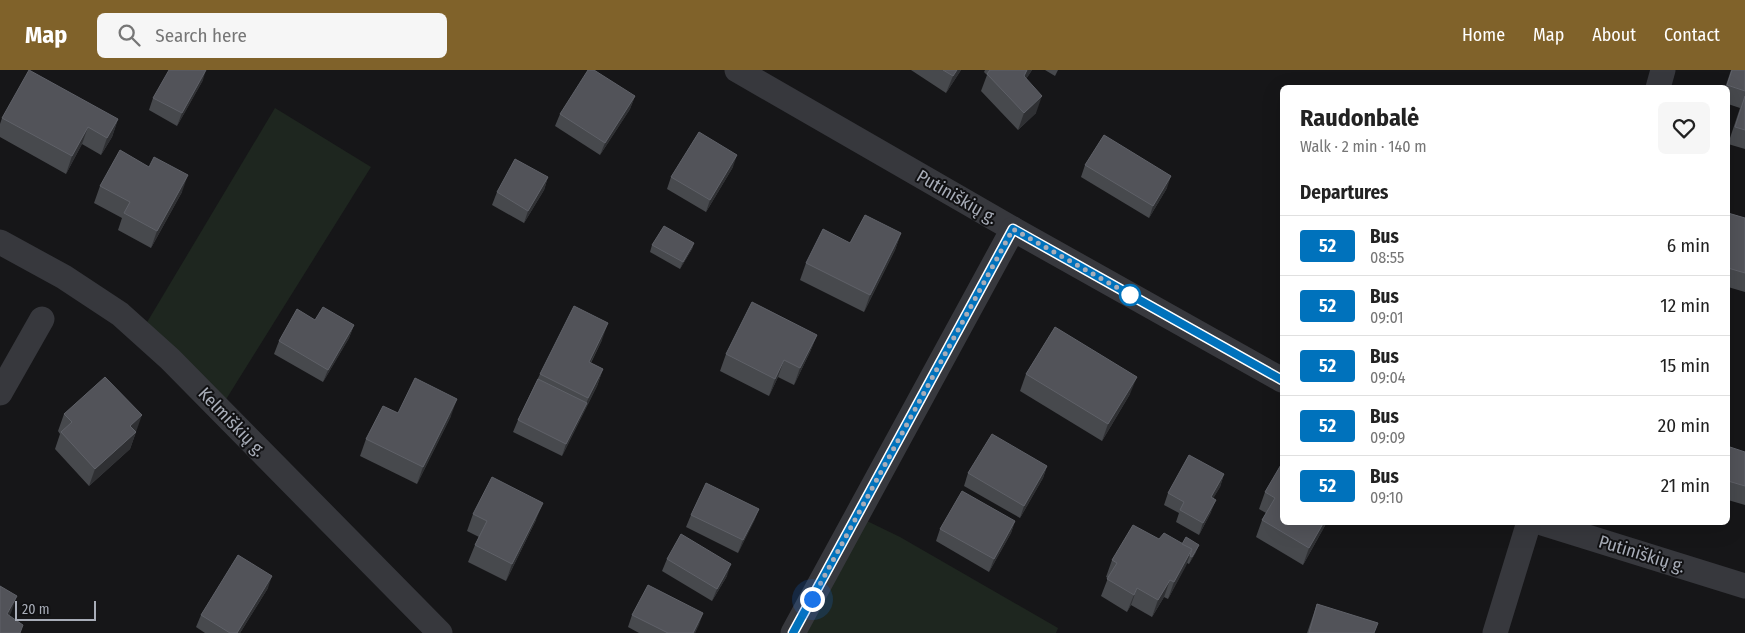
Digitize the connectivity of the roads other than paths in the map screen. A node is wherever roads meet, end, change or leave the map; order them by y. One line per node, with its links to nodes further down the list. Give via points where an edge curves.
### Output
1 (737, 70): 4 (street, Putiniškių g.)
2 (1663, 70): 3 (street)
3 (1659, 85)
4 (1013, 229): 7 (street, Putiniškių g.); 13 (street)
5 (0, 242): 12 (street, Kelmiškių g., via 120,314 170,359)
6 (42, 319): 8 (street)
7 (1280, 379)
8 (0, 393)
9 (1528, 525): 14 (street)
10 (1549, 525): 11 (street, Putiniškių g.)
11 (1745, 586)
12 (440, 633)
13 (793, 633)
14 (1495, 633)

